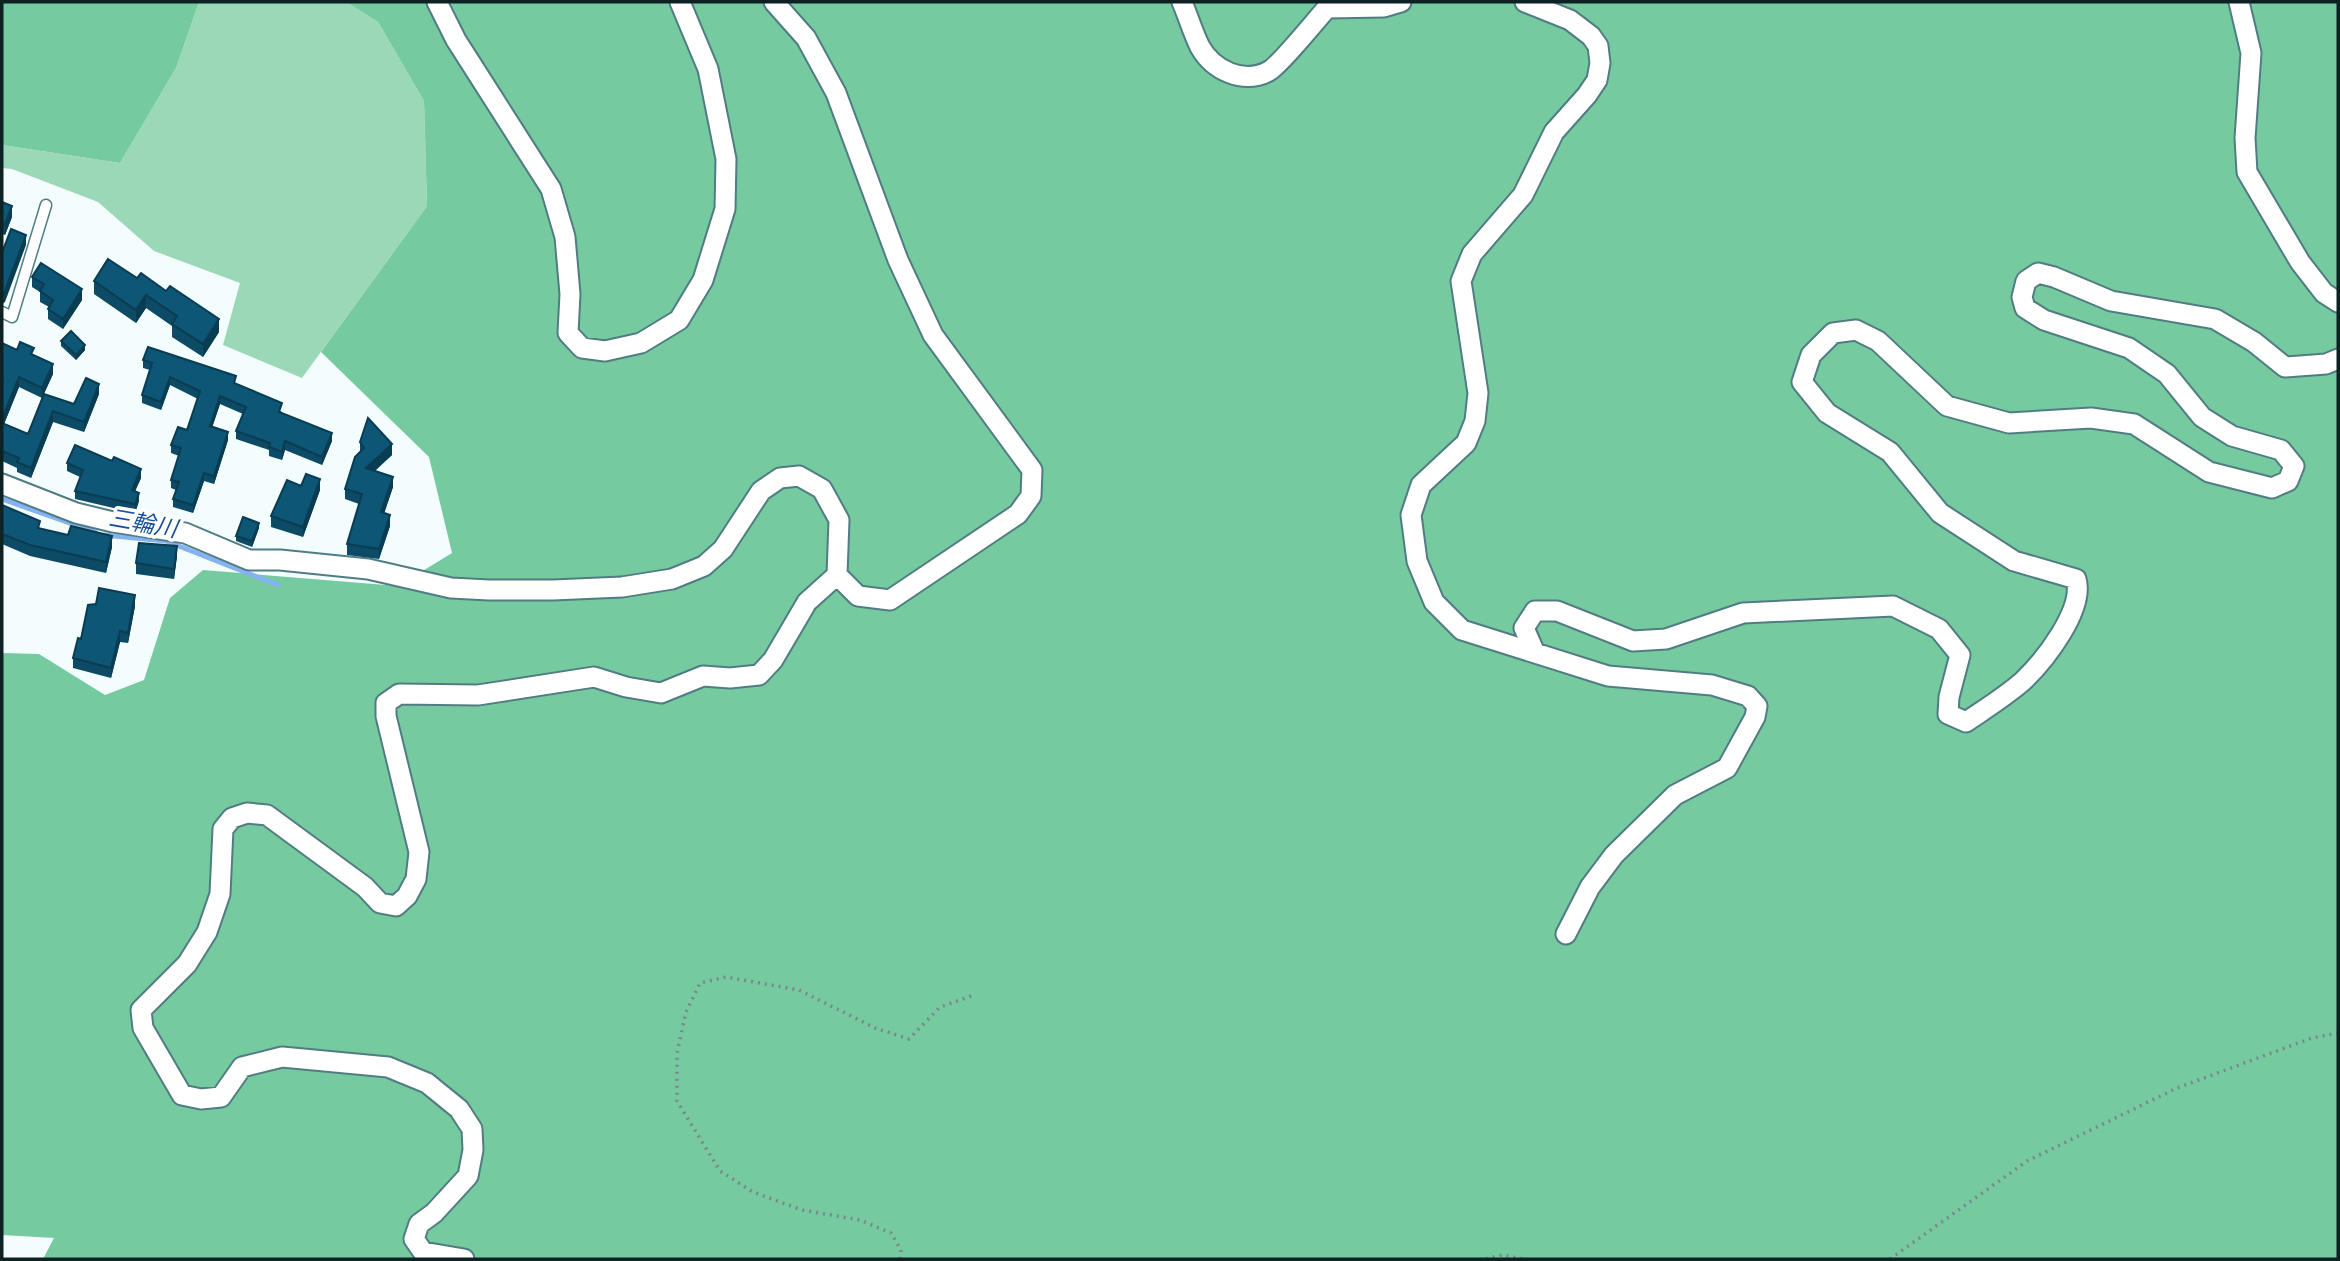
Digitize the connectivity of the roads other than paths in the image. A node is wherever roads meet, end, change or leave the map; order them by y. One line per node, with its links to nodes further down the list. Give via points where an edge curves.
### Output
1 (437, 2): 2 (street, via 456,40 551,189 565,237 568,333 582,348 605,351 641,343 678,320 703,280 725,209 726,159 708,69)
2 (680, 2)
3 (774, 2): 13 (street, via 806,38 836,93 898,260 933,335 1032,470 1031,496 1018,514 890,600 858,596)
4 (1182, 2): 5 (street, via 1210,61 1230,75 1252,76 1270,71 1327,8 1384,7)
5 (1401, 2)
6 (1525, 2): 14 (street, via 1570,20 1591,36 1598,46 1597,80 1554,132 1523,195 1472,254 1461,281 1478,393 1475,421 1466,443 1421,485 1411,515 1417,561 1434,601 1462,630)
7 (2239, 2): 9 (street, via 2251,54 2247,172 2300,262 2324,293)
8 (47, 205): 10 (lane, via 12,317)
9 (2338, 302)
10 (2, 312)
11 (2338, 359): 14 (street, via 2286,367 2215,319 2111,301 2038,273 2026,281 2025,309 2044,320 2129,348 2167,374 2202,417 2232,436 2281,450 2294,466 2288,481 2272,488 2209,472 2134,424 2091,418 2009,423 1947,406 1878,341 1856,330 1833,333 1811,355 1802,382 1827,413 1890,452 1940,513 2014,561 2076,579 2079,588 2070,617 2055,644 2022,681 1966,722 1948,713 1960,655 1939,629 1893,606 1743,613 1667,639 1633,641 1557,611 1535,611 1524,628)
12 (2, 484): 13 (street, via 76,513 185,533 249,560 368,569 452,588 553,590 672,579 704,566 723,549 761,491 780,478 799,476 822,489 839,520)
13 (837, 575): 16 (street, via 807,602 773,660 759,674 703,676 661,692 594,677 478,695 399,694 386,704 386,716 419,852 416,879 408,897 396,906 380,903 267,815 247,813 232,818 223,829 220,894 207,932 187,964 141,1010 143,1028 182,1095 201,1099 221,1097 242,1067 282,1057 388,1067 427,1083 459,1109 472,1129 473,1150 468,1176 419,1224 414,1238 422,1252)
14 (1535, 653): 15 (street, via 1608,676 1712,685 1748,696 1757,706 1727,768 1675,796 1614,855 1590,887)
15 (1566, 934)
16 (464, 1259)

